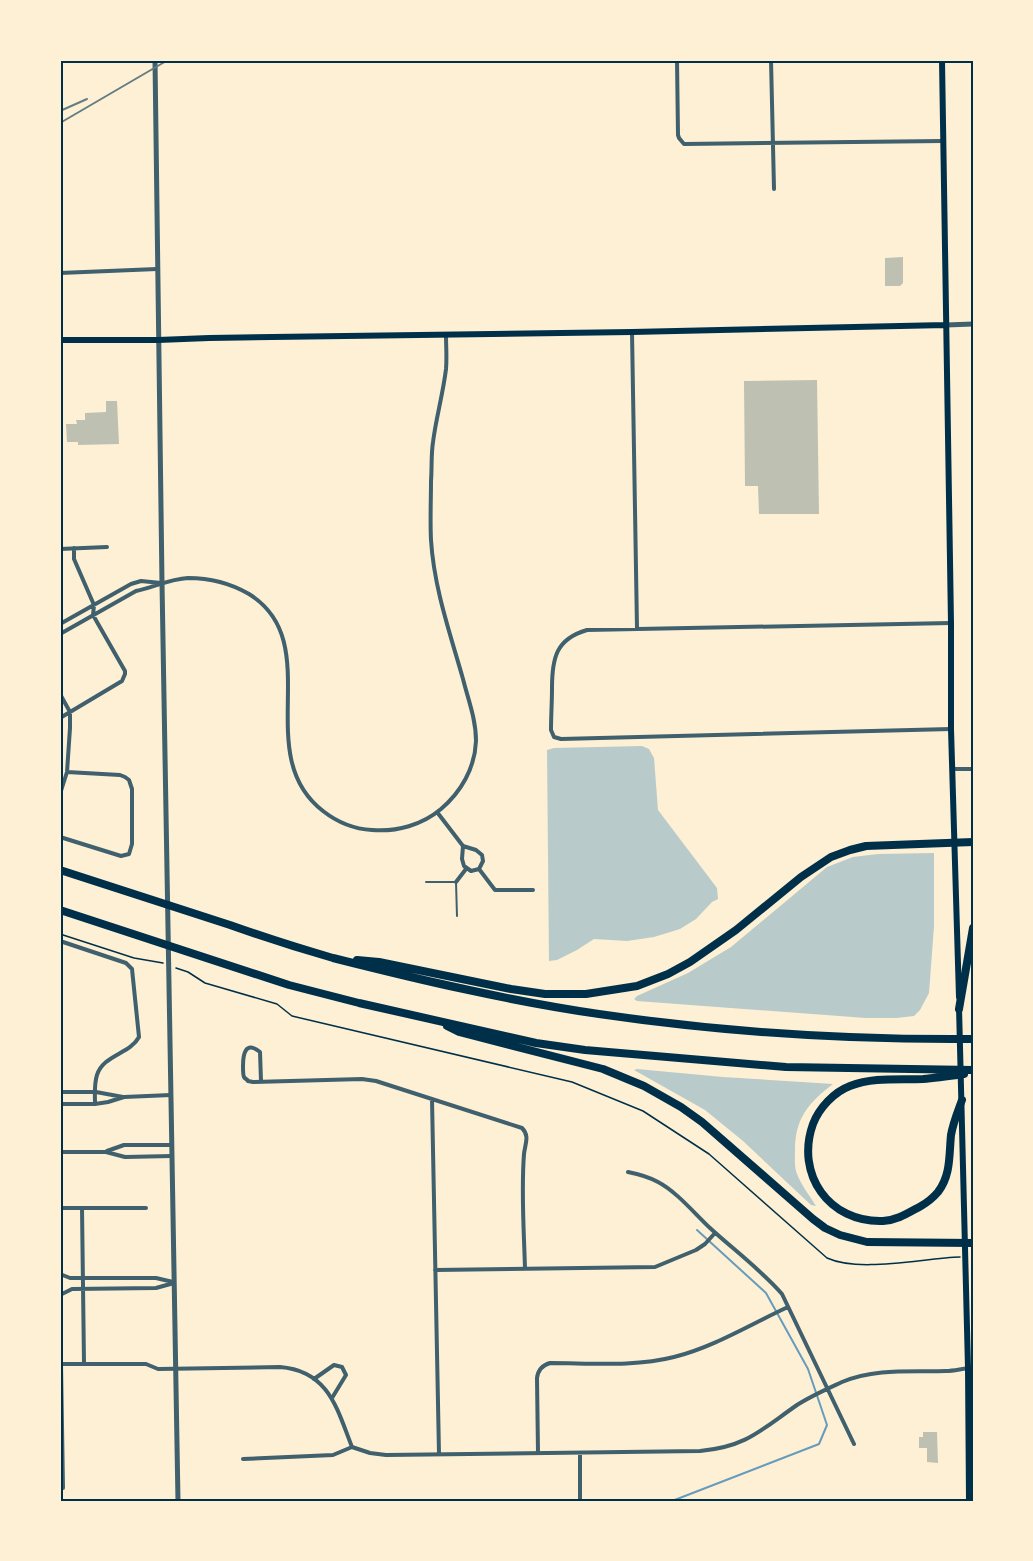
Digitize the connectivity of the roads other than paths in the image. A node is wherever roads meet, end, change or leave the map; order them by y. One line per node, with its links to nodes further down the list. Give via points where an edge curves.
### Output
1 (155, 60): 8 (street)
2 (677, 60): 6 (street, via 681,142)
3 (771, 60): 6 (street)
4 (942, 60): 5 (main road)
5 (944, 141): 6 (street); 11 (main road)
6 (772, 143): 7 (street)
7 (774, 189)
8 (157, 269): 9 (street); 15 (street)
9 (60, 273)
10 (973, 324): 11 (street)
11 (946, 325): 12 (main road); 22 (main road)
12 (633, 332): 13 (main road); 24 (street)
13 (446, 334): 15 (main road); 34 (street, via 446,369 432,447 431,542 436,582 474,716 476,741 464,781)
14 (60, 340): 15 (main road)
15 (158, 340): 19 (street)
16 (74, 548): 17 (street); 18 (street); 20 (street)
17 (107, 548)
18 (60, 549)
19 (162, 583): 20 (street, via 139,581); 21 (street, via 136,591); 34 (street, via 185,578 217,580 254,597 270,614 287,656 291,763 302,789 320,809 341,823 371,830 408,826); 57 (street)
20 (94, 605): 21 (street); 23 (street)
21 (93, 615): 25 (street); 27 (street, via 125,674 122,681)
22 (951, 623): 24 (street); 29 (main road)
23 (60, 624)
24 (637, 628): 29 (street, via 588,630 573,635 561,646 552,668 554,737)
25 (60, 634)
26 (60, 694): 27 (street)
27 (69, 712): 28 (street); 32 (street)
28 (60, 718)
29 (951, 729): 30 (main road)
30 (952, 769): 31 (street); 37 (main road)
31 (973, 769)
32 (68, 772): 33 (street); 35 (street, via 120,775 129,780 132,844 129,854 121,856)
33 (60, 794)
34 (437, 812): 38 (street)
35 (60, 837)
36 (973, 842): 37 (highway)
37 (954, 843): 49 (highway, via 866,846 831,857 690,962 637,986 586,994 545,994 380,962); 50 (main road)
38 (463, 846): 39 (street); 40 (street, via 482,855)
39 (466, 868): 40 (street); 43 (street)
40 (479, 868): 44 (street, via 495,890)
41 (60, 870): 49 (highway)
42 (426, 882): 43 (lane)
43 (456, 882): 46 (lane)
44 (533, 890)
45 (60, 910): 51 (highway, via 289,984)
46 (457, 916)
47 (973, 927): 50 (highway)
48 (60, 941): 56 (street, via 126,963 132,969 139,1037 101,1067)
49 (331, 957): 52 (highway, via 455,988 608,1015 734,1030)
50 (959, 1009): 60 (main road)
51 (435, 1021): 53 (highway, via 585,1050 786,1068); 73 (highway, via 459,1032 603,1068 652,1089 702,1122 813,1219 840,1235 877,1243)
52 (973, 1039)
53 (973, 1072): 60 (highway, via 871,1080 835,1095 815,1119 809,1140 809,1163 818,1187 833,1205 864,1219 898,1218 928,1204 947,1173 951,1133)
54 (261, 1081): 54 (street, via 251,1082 244,1077 243,1055 250,1048 260,1052); 59 (street, via 369,1080)
55 (60, 1092): 56 (street)
56 (96, 1092): 58 (street); 62 (street)
57 (171, 1095): 58 (street); 63 (street)
58 (124, 1097): 62 (street)
59 (432, 1099): 74 (street, via 526,1132); 75 (street)
60 (962, 1100): 73 (main road)
61 (60, 1104): 62 (street)
62 (95, 1104)
63 (171, 1145): 65 (street, via 124,1145); 66 (street)
64 (60, 1152): 65 (street)
65 (106, 1152): 66 (street, via 125,1157)
66 (172, 1156): 79 (street)
67 (628, 1172): 71 (street, via 660,1182)
68 (60, 1208): 69 (street)
69 (82, 1208): 70 (street); 77 (street)
70 (146, 1208)
71 (715, 1233): 74 (street, via 696,1250 655,1267); 83 (street, via 773,1283)
72 (973, 1243): 73 (highway)
73 (964, 1244): 87 (main road)
74 (525, 1269): 75 (street)
75 (435, 1270): 96 (street)
76 (60, 1274): 77 (street)
77 (84, 1278): 78 (street); 81 (street)
78 (125, 1278): 79 (street, via 156,1278); 80 (street)
79 (174, 1283): 80 (street, via 156,1288); 86 (street)
80 (126, 1288): 81 (street)
81 (84, 1289): 82 (street); 84 (street)
82 (60, 1295)
83 (788, 1307): 89 (street); 94 (street, via 675,1357 643,1362 546,1364 537,1378)
84 (84, 1363): 85 (street); 86 (street)
85 (61, 1364): 91 (street)
86 (176, 1368): 88 (street, via 280,1367); 100 (street)
87 (970, 1368): 89 (street, via 880,1372 850,1379); 101 (main road)
88 (314, 1379): 90 (street); 90 (street, via 334,1365 342,1367 346,1375)
89 (827, 1390): 92 (street); 95 (street, via 799,1404 754,1436 727,1447)
90 (332, 1398): 93 (street)
91 (61, 1438): 98 (street)
92 (854, 1444)
93 (352, 1447): 96 (street, via 378,1455); 97 (street, via 333,1455)
94 (538, 1453): 95 (street); 96 (street)
95 (580, 1453): 99 (street)
96 (439, 1454)
97 (243, 1458)
98 (63, 1488)
99 (580, 1500)
100 (178, 1501)
101 (969, 1501)

